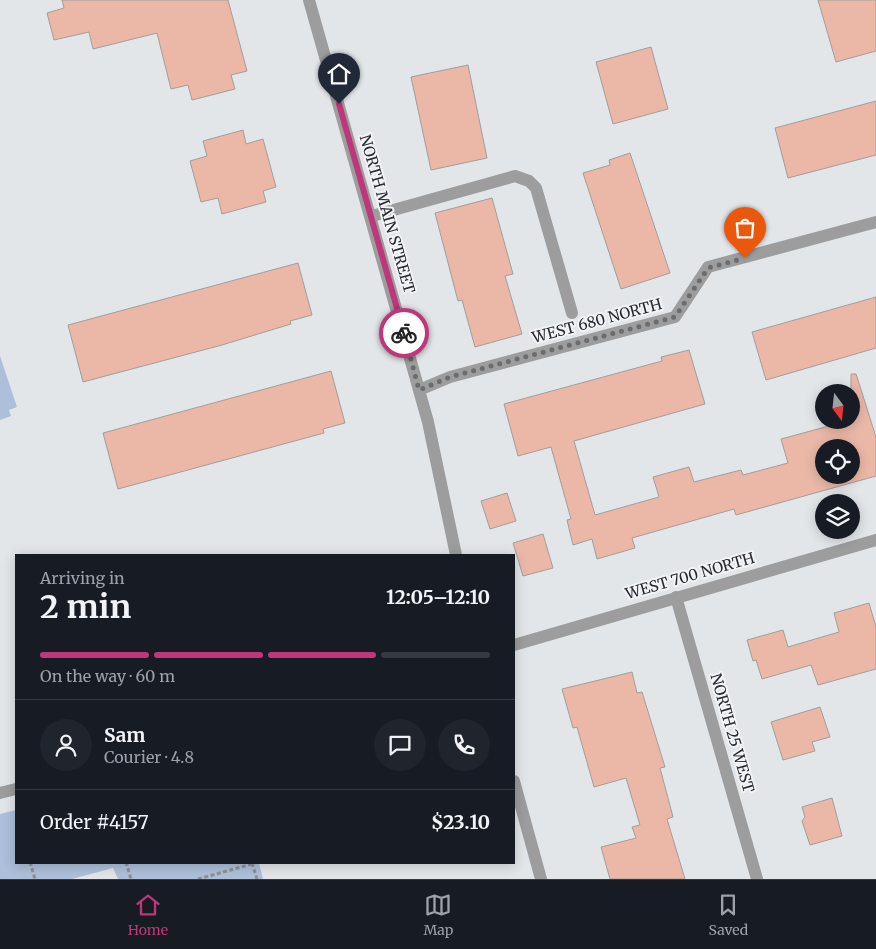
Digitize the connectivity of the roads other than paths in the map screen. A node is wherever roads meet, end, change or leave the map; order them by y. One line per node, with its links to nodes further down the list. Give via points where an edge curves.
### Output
1 (309, 0): 2 (street, NORTH MAIN STREET)
2 (372, 216): 4 (street, via 515,176 529,181 536,188); 5 (street, NORTH MAIN STREET)
3 (876, 222): 5 (street, WEST 680 NORTH, via 708,268 675,317 450,377)
4 (572, 313)
5 (419, 390): 7 (street, NORTH MAIN STREET)
6 (876, 540): 8 (street, WEST 700 NORTH)
7 (456, 554)
8 (676, 597): 9 (street, WEST 700 NORTH); 14 (street, NORTH 25 WEST)
9 (515, 645)
10 (515, 785): 13 (street)
11 (15, 789): 12 (street)
12 (0, 793)
13 (540, 879)
14 (757, 879)

